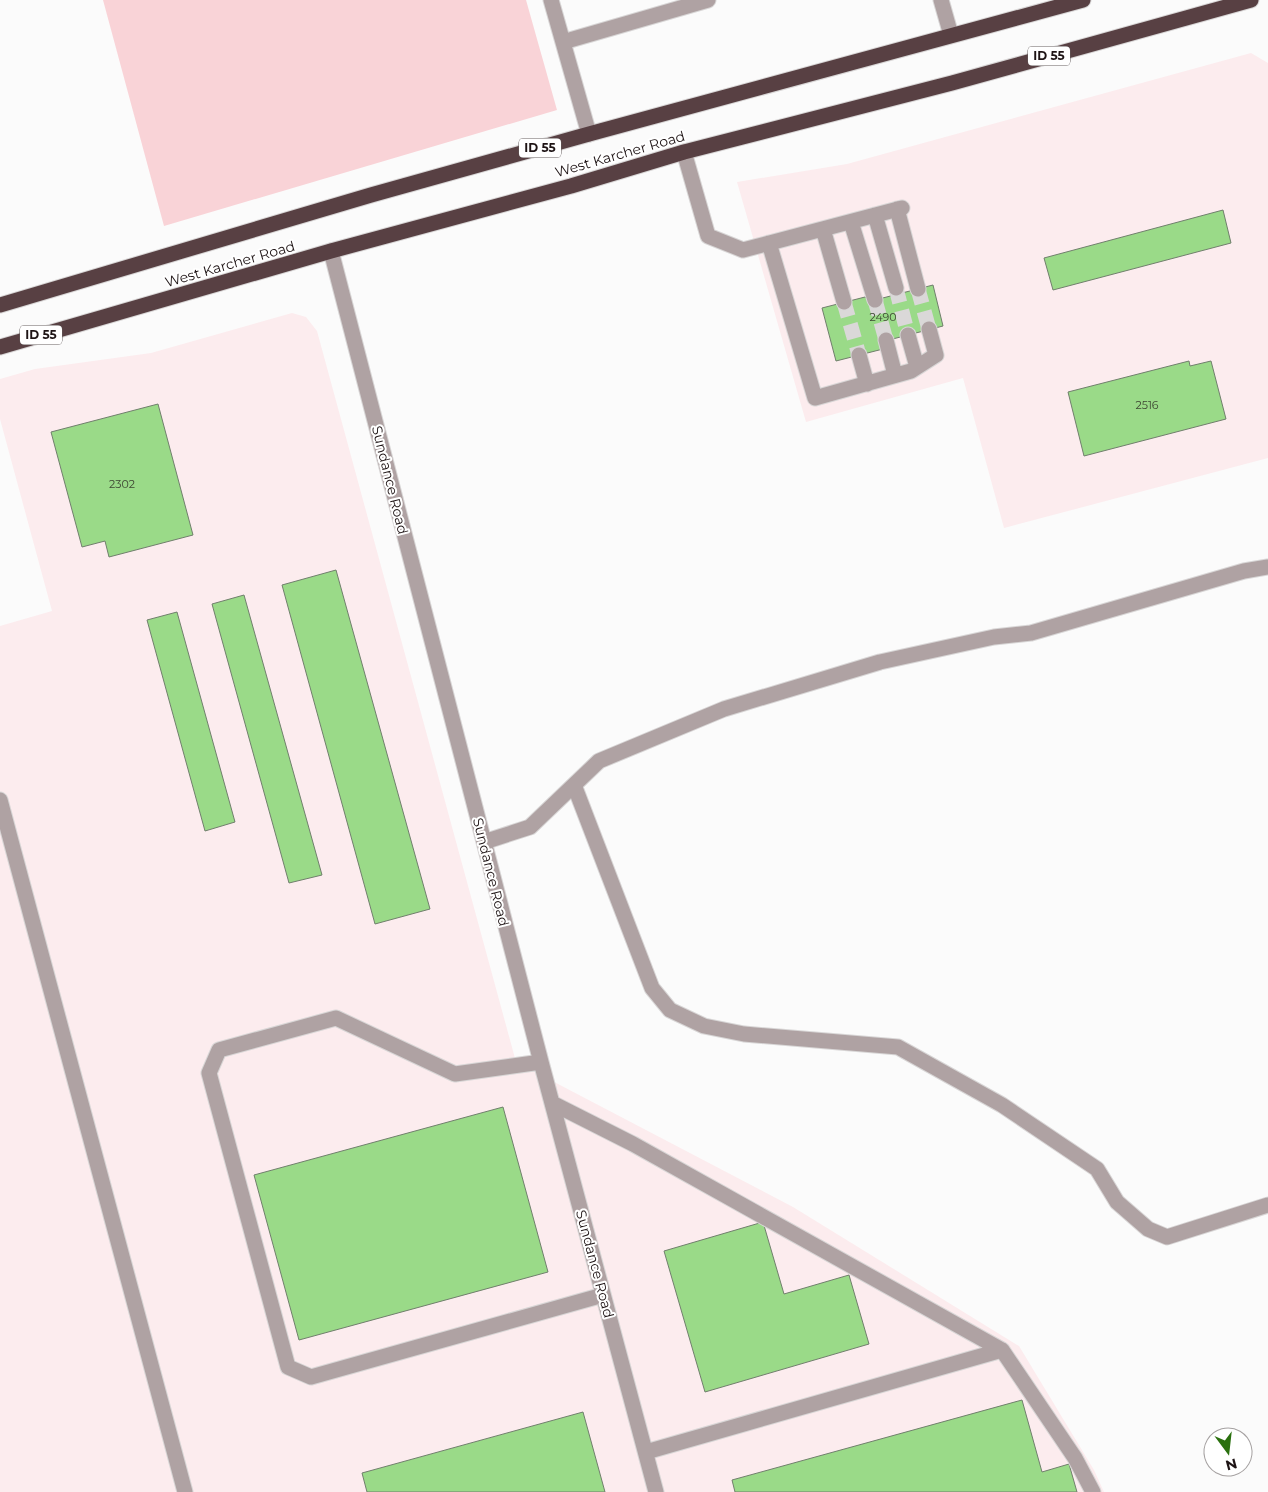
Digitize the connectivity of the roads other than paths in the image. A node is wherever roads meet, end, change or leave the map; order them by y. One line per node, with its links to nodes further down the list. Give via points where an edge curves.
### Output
1 (552, 0): 7 (street)
2 (708, 0): 7 (street)
3 (941, 0): 6 (street)
4 (1083, 0): 6 (highway, West Karcher Road / ID 55)
5 (1251, 0): 9 (highway, West Karcher Road / ID 55, via 952,83)
6 (951, 35): 8 (highway, West Karcher Road / ID 55)
7 (563, 42): 8 (street)
8 (589, 134): 19 (highway, West Karcher Road / ID 55)
9 (684, 152): 13 (street, via 708,236 743,250); 14 (highway, West Karcher Road / ID 55)
10 (875, 215): 11 (street); 15 (street, via 899,209); 16 (street)
11 (851, 222): 12 (street); 17 (street)
12 (823, 229): 13 (street); 18 (street)
13 (769, 243): 27 (street, via 815,398)
14 (331, 251): 23 (highway, West Karcher Road / ID 55); 31 (street, Sundance Road)
15 (917, 286)
16 (896, 288)
17 (875, 298)
18 (843, 300)
19 (0, 305)
20 (930, 333): 25 (street, via 936,355)
21 (909, 336): 25 (street)
22 (887, 342): 26 (street)
23 (0, 347)
24 (860, 357): 27 (street)
25 (917, 367): 26 (street)
26 (895, 375): 27 (street)
27 (866, 384)
28 (1268, 567): 29 (street, via 1244,571 1031,633 994,637 880,662 724,709 599,762)
29 (574, 785): 31 (street, via 530,827); 34 (street, via 652,988 670,1010 704,1026 744,1034 898,1046 1002,1105 1097,1169 1117,1202 1148,1229 1167,1236)
30 (0, 800): 38 (street)
31 (484, 842): 32 (street, Sundance Road)
32 (540, 1062): 33 (street, Sundance Road); 35 (street, via 455,1074 336,1018 220,1050 209,1073 288,1367 311,1377)
33 (552, 1103): 35 (street, Sundance Road); 36 (street, via 633,1144)
34 (1268, 1205)
35 (603, 1295): 37 (street, Sundance Road)
36 (1002, 1350): 37 (street); 40 (street, via 1075,1458)
37 (646, 1452): 39 (street, Sundance Road)
38 (185, 1492)
39 (656, 1492)
40 (1093, 1492)

